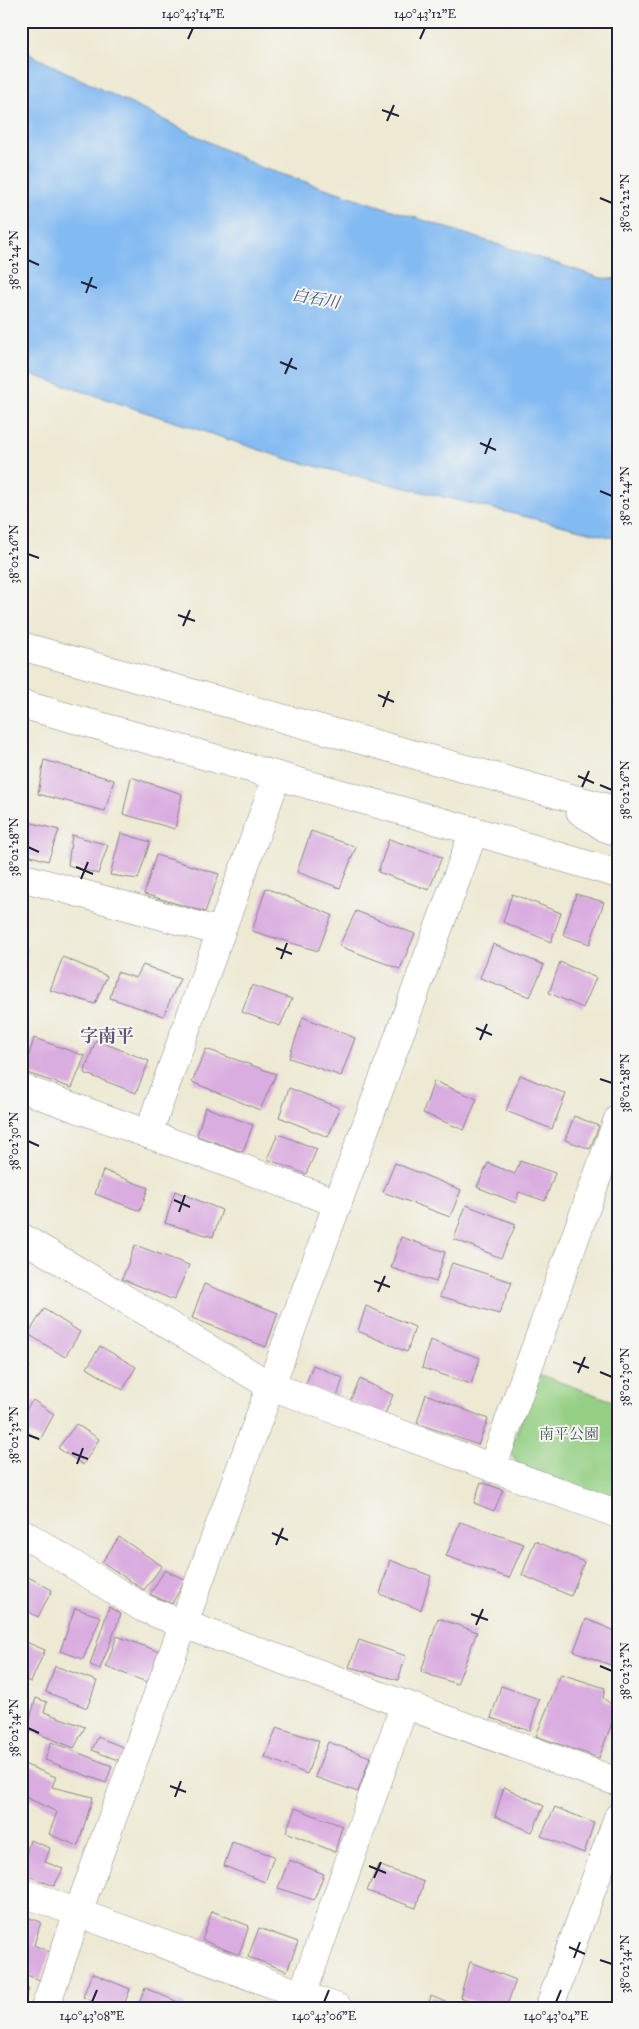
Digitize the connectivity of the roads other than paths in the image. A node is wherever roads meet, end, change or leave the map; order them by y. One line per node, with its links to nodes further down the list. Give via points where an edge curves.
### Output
1 (21, 646): 4 (street)
2 (21, 704): 3 (street)
3 (277, 776): 6 (street); 10 (street)
4 (550, 793): 5 (street); 7 (street, via 606,828)
5 (618, 812)
6 (474, 831): 8 (street); 14 (street)
7 (618, 832)
8 (618, 874)
9 (21, 877): 10 (street)
10 (221, 932): 13 (street)
11 (21, 1088): 13 (street)
12 (618, 1119): 17 (street)
13 (148, 1134): 14 (street)
14 (338, 1203): 16 (street)
15 (21, 1237): 16 (street)
16 (271, 1386): 17 (street); 20 (street)
17 (492, 1468): 18 (street)
18 (618, 1514)
19 (21, 1532): 20 (street, via 143,1608)
20 (183, 1624): 21 (street); 25 (street)
21 (405, 1704): 22 (street); 26 (street)
22 (618, 1782)
23 (618, 1817): 29 (street)
24 (21, 1892): 25 (street)
25 (78, 1912): 26 (street); 27 (street)
26 (302, 1995): 28 (street)
27 (44, 2008)
28 (338, 2008)
29 (549, 2008)

